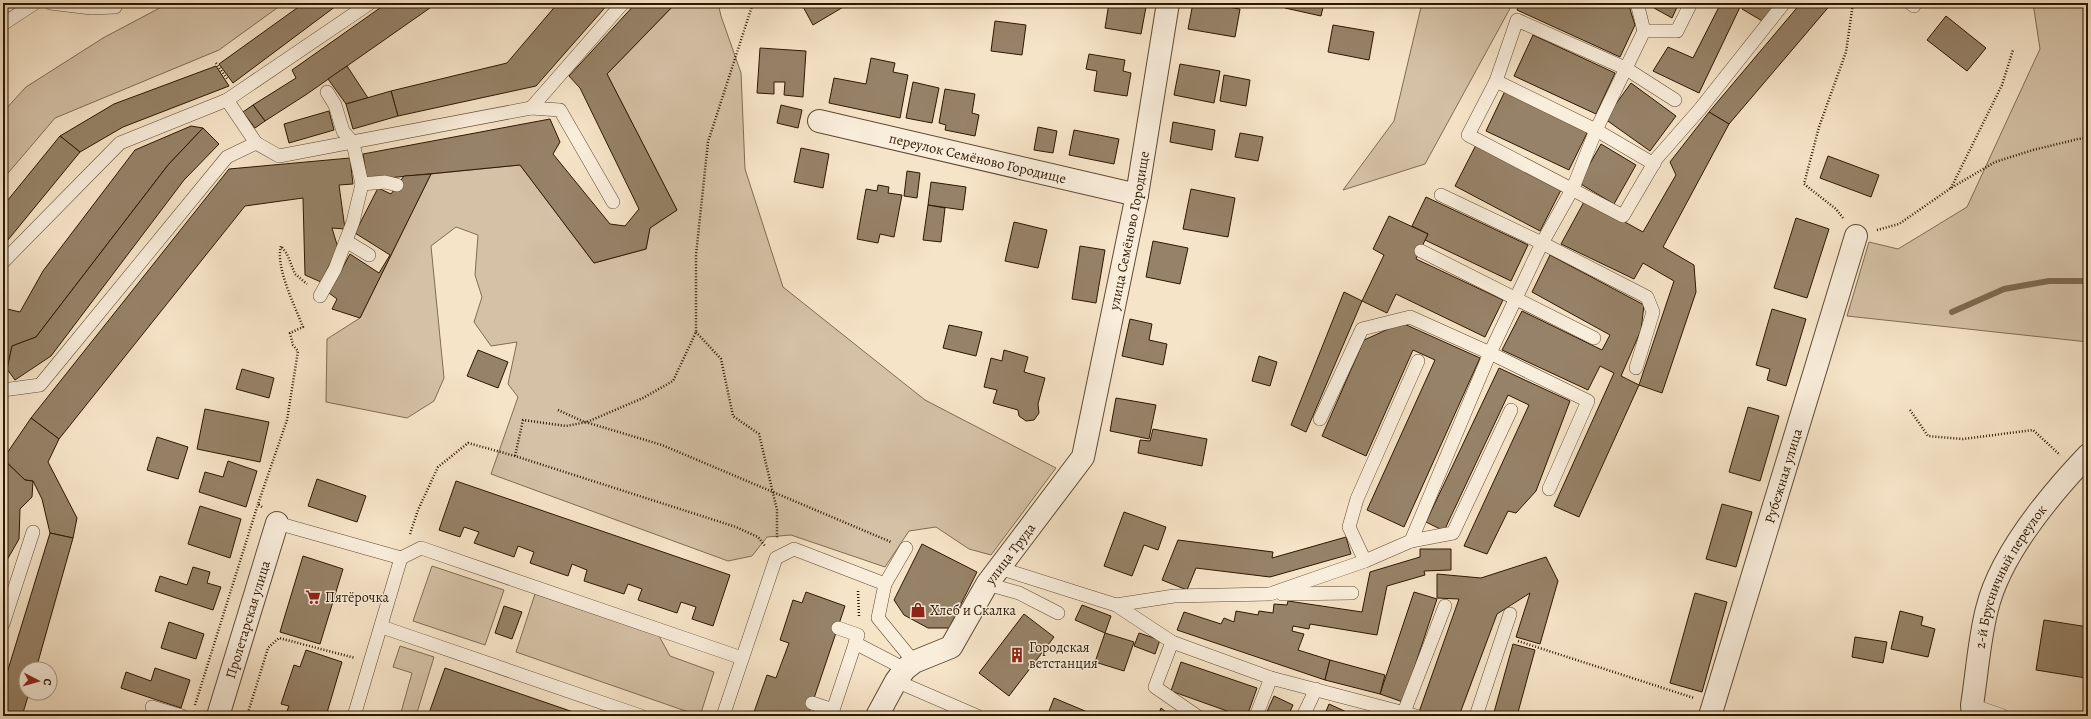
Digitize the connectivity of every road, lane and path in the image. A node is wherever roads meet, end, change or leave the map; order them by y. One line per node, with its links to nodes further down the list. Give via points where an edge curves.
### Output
1 (35, 3): 12 (lane)
2 (50, 3): 3 (lane, via 91,8 115,7)
3 (117, 3)
4 (370, 3): 18 (lane)
5 (623, 3): 20 (lane)
6 (752, 3): 42 (path, via 708,142 696,255)
7 (1168, 3): 31 (street, улица Семёново Городище)
8 (1637, 3): 13 (lane)
9 (1691, 3): 13 (lane, via 1677,31)
10 (1784, 3): 26 (lane)
11 (1854, 3): 34 (path, via 1846,52 1819,128 1804,184 1836,209)
12 (3, 24)
13 (1644, 31): 15 (lane)
14 (2013, 50): 30 (path, via 2002,85)
15 (1625, 68): 16 (lane, via 1517,20); 19 (lane); 22 (lane)
16 (1496, 80): 22 (lane); 29 (lane, via 1468,135)
17 (327, 92): 24 (lane, via 335,105 343,132)
18 (227, 100): 25 (lane); 39 (lane, via 120,143)
19 (1675, 100)
20 (531, 108): 24 (lane); 33 (lane, via 560,110)
21 (818, 120): 31 (street, переулок Семёново Городище)
22 (1596, 130): 26 (lane); 29 (lane)
23 (2088, 138): 30 (path, via 2041,148 1995,162)
24 (353, 143): 25 (lane, via 279,156); 27 (lane)
25 (256, 144): 47 (lane, via 227,157 40,385)
26 (1654, 164): 29 (lane, via 1623,216)
27 (362, 184): 28 (lane, via 385,182); 35 (lane)
28 (397, 185)
29 (1573, 188): 36 (lane)
30 (1951, 188): 34 (path, via 1899,224)
31 (1137, 195): 54 (street, улица Семёново Городище)
32 (1440, 195): 36 (lane)
33 (613, 202)
34 (1856, 236): 89 (street, Рубежная улица)
35 (346, 241): 38 (lane); 40 (lane)
36 (1542, 243): 41 (lane); 46 (lane, via 1647,297 1653,312)
37 (1421, 251): 41 (lane)
38 (369, 255)
39 (3, 262)
40 (320, 296): 58 (path, via 311,299 307,284 295,274 281,246 279,255 288,291 304,327 290,333 293,345 298,351 287,420)
41 (1516, 297): 43 (lane); 44 (lane)
42 (696, 332): 52 (path, via 673,381 643,398); 57 (path, via 721,359 733,416 759,434)
43 (1594, 338)
44 (1490, 352): 51 (lane, via 1410,317 1362,329); 56 (lane, via 1588,401); 61 (lane)
45 (1418, 361): 65 (lane, via 1357,500 1349,527)
46 (1636, 368)
47 (3, 390)
48 (558, 410): 52 (path)
49 (1511, 410): 61 (lane, via 1453,533)
50 (1910, 410): 55 (path, via 1928,436 1963,439 2033,430)
51 (1320, 418)
52 (587, 422): 53 (path, via 566,426 523,420); 57 (path, via 662,445)
53 (515, 456): 63 (path, via 468,443 438,467 418,510); 64 (path, via 736,527 758,538)
54 (1083, 457): 66 (street, улица Труда)
55 (2084, 464): 90 (street, 2-й Брусничный переулок, via 2043,507 2003,566 1987,608)
56 (1549, 489)
57 (774, 491): 62 (path); 64 (path, via 777,510)
58 (258, 504): 59 (path); 88 (path)
59 (277, 523): 63 (lane); 94 (street, Пролетарская улица)
60 (33, 532): 75 (lane)
61 (1411, 541): 65 (lane)
62 (906, 548): 67 (lane)
63 (401, 558): 76 (lane); 81 (lane, via 421,548)
64 (776, 558): 67 (lane, via 794,549); 81 (lane)
65 (1365, 561): 70 (lane)
66 (993, 576): 71 (lane); 73 (lane); 83 (street, улица Труда, via 951,647)
67 (885, 584): 83 (lane, via 878,618)
68 (853, 586): 79 (path, via 858,590)
69 (1352, 593): 70 (lane)
70 (1270, 594): 71 (lane, via 1174,596)
71 (1116, 605): 80 (lane)
72 (1445, 606): 92 (lane)
73 (1058, 613)
74 (1510, 614): 78 (lane)
75 (3, 624)
76 (382, 627): 82 (lane); 97 (lane)
77 (838, 628): 79 (lane)
78 (1503, 637): 89 (path); 104 (lane)
79 (857, 639): 83 (lane); 91 (lane)
80 (1172, 642): 84 (lane); 101 (lane, via 1155,687)
81 (742, 658): 98 (lane)
82 (370, 662): 95 (path, via 279,638 268,648); 96 (lane)
83 (905, 671): 99 (street); 100 (lane)
84 (1271, 678): 85 (lane); 102 (lane)
85 (1316, 689): 92 (lane); 103 (lane)
86 (812, 703): 91 (lane)
87 (152, 707): 93 (lane)
88 (194, 708)
89 (1712, 710)
90 (1972, 711): 105 (lane)
91 (832, 713)
92 (1410, 714)
93 (182, 716)
94 (218, 716)
95 (247, 716)
96 (354, 716)
97 (641, 716)
98 (723, 716)
99 (878, 716)
100 (977, 716)
101 (1197, 716)
102 (1256, 716)
103 (1303, 716)
104 (1476, 716)
105 (2003, 716)

